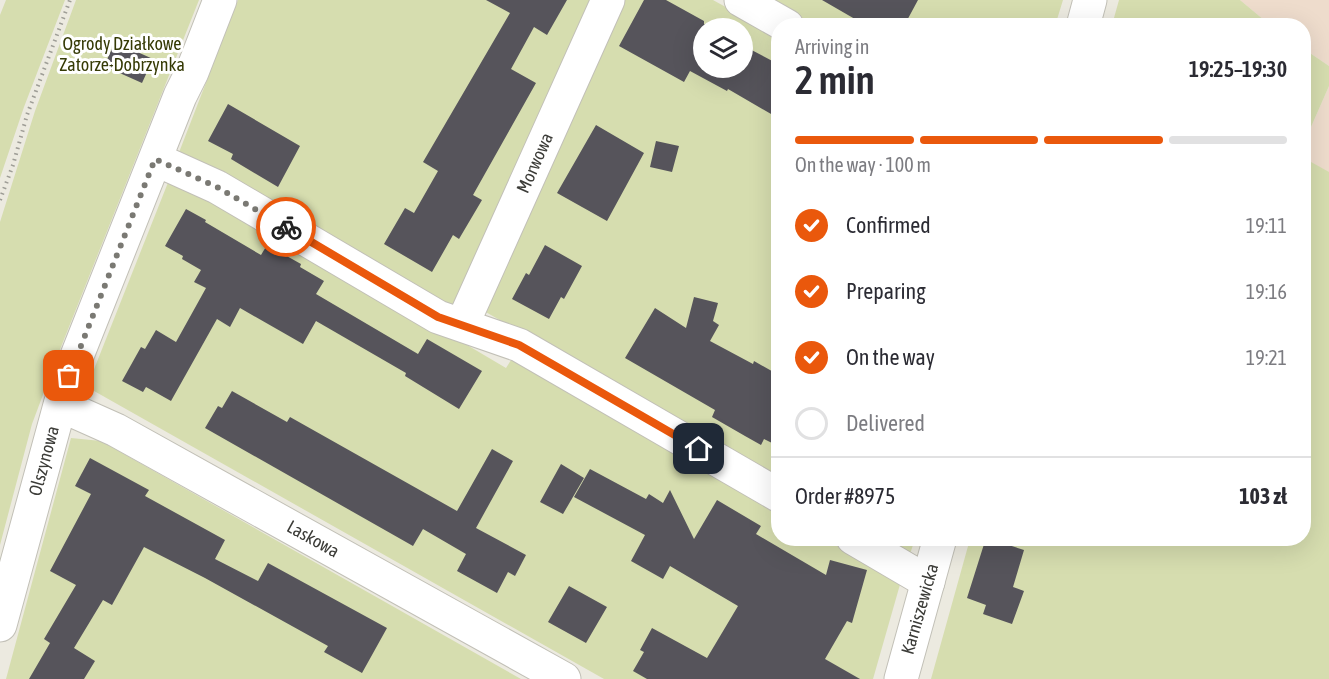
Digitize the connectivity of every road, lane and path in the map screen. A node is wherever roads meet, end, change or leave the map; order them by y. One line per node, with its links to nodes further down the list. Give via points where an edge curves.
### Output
1 (70, 0): 9 (path)
2 (220, 0): 8 (street, Olszynowa)
3 (608, 0): 10 (street, Morwowa)
4 (741, 0): 6 (street)
5 (1090, 0): 7 (street)
6 (773, 18)
7 (1085, 18)
8 (155, 159): 10 (street, via 217,187 438,317); 11 (street, Olszynowa)
9 (0, 200)
10 (462, 325): 12 (street, via 519,345)
11 (60, 405): 16 (street, Olszynowa); 17 (street, Laskowa, via 127,436)
12 (771, 491)
13 (867, 546): 15 (street)
14 (938, 546): 15 (street, Karniszewicka)
15 (928, 582): 18 (street, Karniszewicka)
16 (0, 625)
17 (564, 679)
18 (900, 679)

